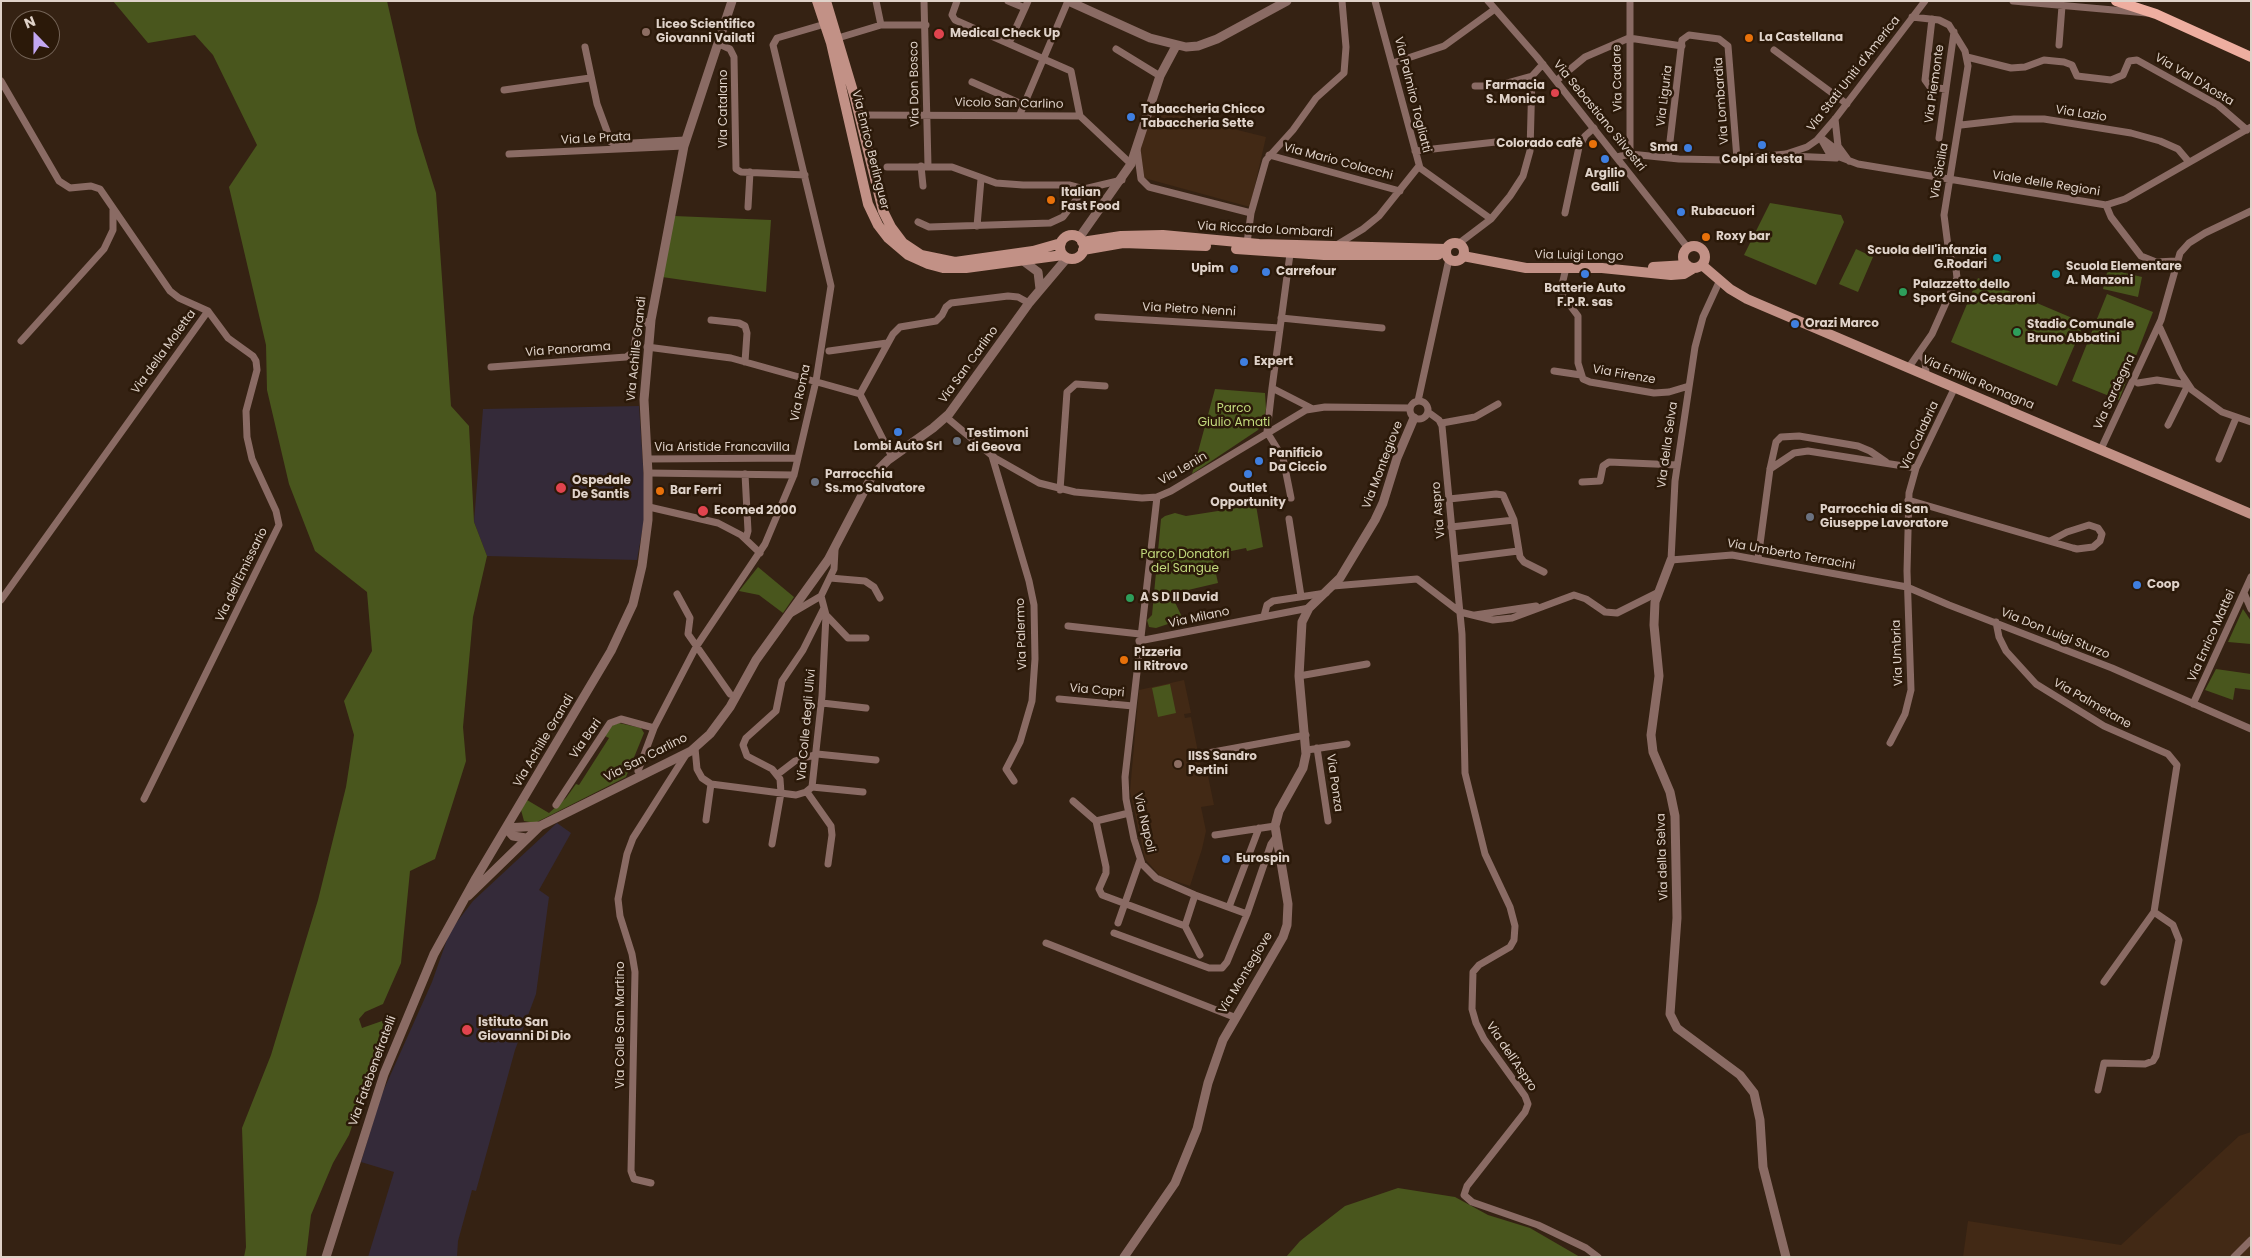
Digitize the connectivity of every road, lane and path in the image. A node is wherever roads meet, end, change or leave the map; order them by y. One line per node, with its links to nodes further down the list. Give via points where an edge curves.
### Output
1 (732, 1): 30 (street, Via Achille Grandi)
2 (818, 1): 23 (main road, Via Enrico Berlinguer)
3 (826, 1): 28 (main road, Via Enrico Berlinguer)
4 (876, 1): 24 (street)
5 (924, 1): 25 (street, Via Don Bosco)
6 (957, 1): 31 (street, via 952,15 955,20)
7 (1008, 1): 17 (street)
8 (1068, 1): 34 (street); 40 (street)
9 (1287, 1): 34 (street, via 1204,44)
10 (1342, 1): 70 (street, via 1346,47 1344,73 1316,98 1290,134)
11 (1375, 1): 41 (street, Via Palmiro Togliatti)
12 (1488, 1): 19 (street, Via Sebastiano Silvestri)
13 (1630, 1): 29 (street, Via Cadore)
14 (1925, 1): 21 (street, Via Stati Uniti d'America)
15 (2013, 1): 18 (street)
16 (2116, 1): 20 (main road)
17 (1027, 5): 31 (street)
18 (2062, 6): 20 (street); 32 (street)
19 (1495, 9): 41 (street, via 1440,48); 42 (street, Via Sebastiano Silvestri)
20 (2156, 14): 39 (main road)
21 (1912, 17): 22 (street); 52 (street, Via Stati Uniti d'America)
22 (1932, 20): 26 (street, via 1947,24); 50 (street, via 1925,80 1929,86)
23 (825, 24): 83 (street, Via Roma, via 777,38 773,45); 108 (main road, Via Enrico Berlinguer, via 868,204 884,234 906,253 939,268 966,268)
24 (881, 25): 25 (street); 28 (street)
25 (926, 25): 54 (street, Via Don Bosco)
26 (1954, 32): 38 (street, Via Sicilia); 50 (street, Via Piemonte)
27 (1685, 36): 35 (street, Via Liguria); 75 (street, Via Lombardia, via 1725,42 1729,52)
28 (838, 38): 56 (main road, Via Enrico Berlinguer)
29 (1629, 38): 35 (street); 47 (street, via 1585,57); 69 (street, Via Cadore)
30 (717, 43): 65 (street, Via Achille Grandi); 82 (street, Via Catalano, via 730,49 734,56 735,165 738,171)
31 (1009, 43): 40 (street)
32 (2059, 45)
33 (585, 46): 45 (street, Via Le Prata)
34 (1176, 46): 43 (street)
35 (1682, 46): 73 (street, Via Liguria)
36 (1116, 49): 43 (street)
37 (1774, 50): 52 (street)
38 (1967, 57): 59 (street, Via Sicilia); 61 (street, Via Val D'Aosta, via 2014,68 2044,60 2064,62 2072,65 2077,76 2111,80 2123,75 2129,61 2137,60 2218,105)
39 (2251, 57)
40 (1045, 58): 53 (street); 57 (street, via 1073,73)
41 (1393, 64): 67 (street, Via Palmiro Togliatti)
42 (1543, 64): 44 (street); 47 (street, Via Sebastiano Silvestri)
43 (1160, 76): 66 (street)
44 (1532, 76): 49 (street, via 1496,86); 96 (street, via 1527,166 1514,192)
45 (590, 78): 51 (street); 65 (street, Via Le Prata, via 612,143)
46 (1, 81): 92 (street, Via della Moletta, via 59,181 70,188 98,188)
47 (1556, 81): 60 (street, Via Sebastiano Silvestri)
48 (972, 82): 53 (street)
49 (1475, 86)
50 (1946, 89): 63 (street, Via Piemonte)
51 (504, 90)
52 (1847, 104): 58 (street, Via Stati Uniti d'America)
53 (1024, 105): 55 (street)
54 (927, 114): 55 (street, Vicolo San Carlino); 56 (street, Vicolo San Carlino); 79 (street, Via Don Bosco)
55 (1020, 114): 57 (street, Vicolo San Carlino)
56 (864, 115): 99 (main road, Via Enrico Berlinguer, via 885,216 913,252 931,259 959,262 1033,251)
57 (1080, 116): 78 (street, Vicolo San Carlino)
58 (1835, 119): 62 (street, Via Stati Uniti d'America); 76 (street, via 1838,146)
59 (1961, 125): 77 (street, Via Lazio, via 2023,118 2131,133 2178,149); 86 (street, Via Sicilia)
60 (1594, 128): 72 (street, Via Sebastiano Silvestri); 95 (street, via 1579,147)
61 (2249, 128): 77 (street, Viale delle Regioni)
62 (1820, 138): 71 (street, Via Stati Uniti d'America, via 1802,149); 74 (street, Viale delle Regioni, via 1834,147)
63 (1939, 138)
64 (1496, 142): 67 (street)
65 (685, 143): 68 (street, Via Le Prata); 118 (street, Via Achille Grandi)
66 (1137, 149): 78 (street); 94 (street, Via Riccardo Lombardi, via 1140,176 1149,187)
67 (1415, 152): 80 (street, Via Palmiro Togliatti)
68 (509, 154)
69 (1630, 154): 72 (street, Via Stati Uniti d'America); 73 (street, Via Stati Uniti d'America)
70 (1269, 155): 89 (street, Via Mario Colacchi); 94 (street)
71 (1773, 156): 74 (street, Viale delle Regioni); 75 (street, Via Stati Uniti d'America)
72 (1616, 157): 103 (street, Via Sebastiano Silvestri)
73 (1668, 158): 75 (street, Via Stati Uniti d'America)
74 (1839, 158): 76 (street, Viale delle Regioni)
75 (1737, 159)
76 (1849, 162): 86 (street, Viale delle Regioni)
77 (2190, 162): 90 (street, Viale delle Regioni, via 2125,199)
78 (1131, 164): 85 (street)
79 (925, 166): 81 (street); 84 (street, via 958,168); 87 (street, Via Don Bosco)
80 (1419, 166): 89 (street); 96 (street, Via Palmiro Togliatti)
81 (887, 167)
82 (750, 172): 83 (street); 91 (street)
83 (805, 176): 134 (street, Via Roma, via 831,286)
84 (981, 179): 88 (street, via 1010,185 1069,185); 98 (street)
85 (1122, 180): 88 (street); 101 (street)
86 (1950, 180): 90 (street, Viale delle Regioni); 127 (street, Via Sicilia, via 1944,222 1957,278 1932,334)
87 (923, 186)
88 (1084, 189): 98 (street, via 1063,217 1054,223)
89 (1400, 191): 102 (street, via 1376,220)
90 (2106, 204): 109 (street, via 2111,217 2142,256 2153,262)
91 (748, 207)
92 (113, 208): 115 (street, Via della Moletta, via 170,291 182,300); 123 (street, via 113,230 103,251)
93 (2251, 211): 109 (street, Via Sardegna, via 2192,240)
94 (1252, 213): 100 (street)
95 (1565, 213)
96 (1491, 219): 104 (street)
97 (918, 222): 98 (street, via 928,226)
98 (977, 226)
99 (1061, 243): 101 (main road, Via Enrico Berlinguer, via 1069,236); 107 (main road)
100 (1246, 243): 101 (main road, Via Riccardo Lombardi, via 1158,235 1121,236); 102 (main road, Via Riccardo Lombardi)
101 (1082, 244): 105 (main road, Via Riccardo Lombardi, via 1154,243); 107 (main road, Via Enrico Berlinguer, via 1077,258)
102 (1334, 246): 106 (main road, Via Riccardo Lombardi)
103 (1688, 248): 110 (main road, via 1683,256); 110 (main road, via 1695,246 1704,252 1705,258)
104 (1462, 250): 106 (main road, via 1452,244); 106 (main road, via 1458,261); 110 (main road, Via Luigi Longo, via 1521,261); 111 (main road, Via Luigi Longo, via 1516,267)
105 (1290, 254): 106 (main road, Via Riccardo Lombardi); 117 (street)
106 (1447, 255): 142 (street)
107 (1065, 256): 108 (main road, Via Enrico Berlinguer); 113 (street, Via San Carlino)
108 (1022, 260): 113 (street, via 1033,265 1038,272)
109 (2176, 261): 155 (street, Via Sardegna, via 2161,320)
110 (1694, 266): 111 (main road, Via Luigi Longo, via 1684,274 1671,275 1611,268); 112 (main road, Via Emilia Romagna)
111 (1566, 268): 133 (street, Via Firenze, via 1561,289 1578,316)
112 (1720, 280): 130 (main road, Via Emilia Romagna, via 1747,299); 138 (street, Via della Selva, via 1701,324)
113 (1040, 289): 114 (street, Via San Carlino)
114 (1029, 303): 124 (street, via 1008,296 951,303 936,321 897,329); 147 (street, Via San Carlino)
115 (208, 310): 200 (street, Via della Moletta); 239 (street, Via dell'Emissario, via 228,338 256,361 257,370 246,411 247,437 279,524)
116 (1098, 317): 120 (street, Via Pietro Nenni)
117 (1281, 318): 120 (street); 121 (street)
118 (650, 320): 125 (street, Via Achille Grandi); 129 (street, Via Panorama, via 638,326 632,352 626,357)
119 (710, 320): 128 (street, via 745,326)
120 (1280, 328): 140 (street)
121 (1382, 328)
122 (2160, 328): 136 (street)
123 (22, 341)
124 (887, 344): 126 (street); 141 (street)
125 (647, 347): 128 (street); 160 (street, Via Achille Grandi, via 644,417)
126 (829, 351)
127 (1919, 354): 130 (street, Via Sicilia); 132 (street, via 1925,360)
128 (745, 362): 134 (street)
129 (491, 367)
130 (1909, 367): 132 (main road, Via Emilia Romagna)
131 (1554, 371): 133 (street)
132 (1926, 374): 139 (main road, Via Emilia Romagna)
133 (1581, 375): 138 (street, Via Firenze, via 1587,381 1654,393 1674,392)
134 (816, 381): 141 (street); 159 (street, Via Roma)
135 (2138, 383): 136 (street, via 2161,380)
136 (2188, 385): 149 (street, via 2211,405); 152 (street)
137 (1104, 386): 170 (street, via 1076,384 1067,392)
138 (1689, 386): 163 (street, Via della Selva)
139 (1955, 386): 155 (main road, Via Emilia Romagna); 164 (street, Via Calabria)
140 (1272, 388): 144 (street); 153 (street)
141 (860, 394): 158 (street)
142 (1418, 401): 145 (street); 146 (street, via 1426,404)
143 (1498, 404): 151 (street, via 1475,417)
144 (1311, 408): 145 (street, Via Lenin); 153 (street, Via Lenin)
145 (1410, 408): 148 (street)
146 (1428, 412): 148 (street, via 1423,418); 151 (street)
147 (946, 417): 156 (street, Via Lenin); 158 (street, Via San Carlino)
148 (1414, 418): 191 (street, Via Montegiove, via 1379,511)
149 (2236, 418): 150 (street); 161 (street)
150 (2251, 422)
151 (1442, 423): 173 (street, Via Aspro)
152 (2168, 425)
153 (1267, 432): 171 (street, Via Lenin, via 1171,491); 172 (street, via 1283,458)
154 (1776, 442): 157 (street, via 1780,450); 162 (street, via 1787,435 1839,442 1865,448); 165 (street)
155 (2101, 450): 176 (main road, Via Emilia Romagna)
156 (992, 455): 170 (street, Via Lenin, via 1026,477); 234 (street, Via Palermo, via 1034,605 1032,701 1020,742 1006,769)
157 (1792, 455): 162 (street, via 1812,451); 165 (street)
158 (892, 457): 182 (street, Via San Carlino, via 868,482)
159 (798, 458): 160 (street, Via Aristide Francavilla); 168 (street, Via Roma)
160 (647, 459): 166 (street, Via Achille Grandi)
161 (2218, 459)
162 (1886, 462): 164 (street)
163 (1677, 465): 169 (street, via 1607,462 1600,481); 187 (street, Via della Selva)
164 (1916, 468): 174 (street, Via Calabria)
165 (1770, 469): 186 (street)
166 (648, 473): 167 (street, Via Aristide Francavilla); 175 (street, Via Achille Grandi)
167 (745, 474): 168 (street, Via Aristide Francavilla); 180 (street)
168 (794, 475): 184 (street, Via Roma)
169 (1582, 482)
170 (1060, 490): 171 (street, Via Lenin, via 1124,498)
171 (1157, 496): 210 (street, Via Napoli)
172 (1291, 498)
173 (1449, 499): 178 (street, via 1501,494); 179 (street, Via Aspro)
174 (1908, 500): 181 (street); 192 (street, Via Calabria)
175 (649, 507): 180 (street, via 712,520); 242 (street, Via Achille Grandi, via 642,566 629,615)
176 (2251, 514)
177 (1289, 518): 198 (street)
178 (1514, 520): 179 (street); 183 (street)
179 (1452, 527): 185 (street, Via Aspro)
180 (746, 538): 184 (street)
181 (2050, 541): 181 (street, via 2089,525 2098,528 2102,534 2098,544 2088,549)
182 (834, 550): 190 (street, Via San Carlino); 205 (street, Via San Carlino)
183 (1518, 551): 185 (street); 188 (street, via 1524,562)
184 (760, 553): 211 (street, Via Roma)
185 (1454, 559): 204 (street, Via Aspro)
186 (1758, 559): 187 (street, Via Umberto Terracini, via 1721,554); 192 (street, Via Umberto Terracini)
187 (1671, 560): 194 (street, Via della Selva)
188 (1544, 572)
189 (2251, 577): 195 (street, Via Enrico Mattei)
190 (830, 578): 197 (street, Via San Carlino); 199 (street, via 864,582 874,586)
191 (1333, 586): 193 (street, Via Montegiove); 204 (street, via 1417,579)
192 (1908, 587): 207 (street, Via Don Luigi Sturzo, via 1949,606); 223 (street, Via Umbria, via 1911,690 1905,714)
193 (1326, 593): 198 (street); 201 (street, Via Montegiove)
194 (1657, 593): 204 (street, via 1614,614 1580,596 1569,596 1506,619 1493,620); 279 (street, Via della Selva, via 1654,625 1659,676 1651,739 1675,816 1677,918 1671,1017 1682,1033 1740,1076 1754,1093 1760,1120 1763,1167)
195 (2244, 593): 202 (street); 217 (street, Via Enrico Mattei)
196 (677, 594): 211 (street, via 689,616 688,633)
197 (821, 596): 203 (street); 205 (street, Via San Carlino)
198 (1301, 596): 206 (street, via 1271,602)
199 (880, 598)
200 (1, 600)
201 (1310, 608): 206 (street, Via Milano); 213 (street, Via Montegiove, via 1301,625)
202 (2251, 609)
203 (825, 612): 209 (street, via 848,638); 216 (street, Via Colle degli Ulivi); 233 (street, via 782,681 776,711 743,744 747,756)
204 (1460, 612): 278 (street, Via dell'Aspro, via 1465,776 1485,854 1510,907 1515,926 1510,947 1474,970 1472,1009 1484,1039 1528,1104 1526,1112 1467,1186 1464,1195 1472,1202 1538,1225)
205 (792, 613): 225 (street, Via San Carlino, via 756,660 715,728)
206 (1264, 616): 210 (street, Via Milano)
207 (1996, 622): 217 (street, Via Don Luigi Sturzo); 264 (street, Via Palmetane, via 2006,651 2036,684 2100,724 2168,754 2176,762 2178,770)
208 (1068, 626): 210 (street, Via Milano)
209 (866, 638)
210 (1140, 638): 218 (street, Via Napoli)
211 (696, 647): 214 (street); 220 (street, Via Roma)
212 (1367, 664): 213 (street)
213 (1299, 676): 222 (street, Via Montegiove)
214 (730, 694)
215 (1059, 699): 218 (street, Via Capri)
216 (822, 703): 219 (street); 230 (street, Via Colle degli Ulivi)
217 (2193, 704): 221 (street, Via Don Luigi Sturzo)
218 (1133, 706): 243 (street, Via Napoli, via 1125,780)
219 (866, 708)
220 (654, 728): 232 (street, Via Roma); 241 (street, Via Bari, via 621,719 610,723)
221 (2251, 728)
222 (1306, 735): 227 (street, Via Montegiove); 229 (street)
223 (1890, 743)
224 (1347, 744): 226 (street)
225 (695, 748): 228 (street, Via San Carlino); 235 (street, via 697,769)
226 (1318, 748): 227 (street); 246 (street, Via Ponza)
227 (1307, 750): 248 (street, Via Montegiove, via 1304,764 1279,811)
228 (687, 753): 247 (street, Via San Carlino); 274 (street, Via Colle San Martino, via 633,838 618,899 634,972 630,1171 634,1180)
229 (1208, 753)
230 (817, 754): 231 (street); 233 (street, via 795,761); 236 (street, Via Colle degli Ulivi)
231 (876, 760)
232 (638, 771)
233 (778, 774): 238 (street)
234 (1014, 781)
235 (711, 784): 238 (street, Via Colle degli Ulivi); 244 (street)
236 (810, 789): 237 (street); 238 (street, Via Colle degli Ulivi, via 796,795); 259 (street, via 831,826)
237 (863, 792)
238 (781, 793): 256 (street)
239 (144, 799)
240 (1073, 801): 245 (street)
241 (556, 805)
242 (516, 811): 249 (street, via 520,822); 250 (street, Via Achille Grandi)
243 (1129, 813): 245 (street); 258 (street, Via Napoli)
244 (706, 820)
245 (1096, 821): 262 (street, via 1106,873 1100,892)
246 (1328, 821)
247 (540, 826): 249 (street, Via San Carlino); 254 (street, Via San Carlino)
248 (1275, 826): 251 (street); 253 (street, Via Montegiove)
249 (530, 827): 250 (street, Via San Carlino)
250 (506, 828): 254 (street, via 515,837); 255 (street, Via Achille Grandi)
251 (1260, 828): 252 (street); 263 (street)
252 (1215, 835)
253 (1276, 837): 265 (street); 272 (street, Via Montegiove, via 1287,900 1287,925 1275,952)
254 (526, 838): 257 (street, Via San Carlino)
255 (498, 842): 257 (street); 261 (street, Via Achille Grandi)
256 (772, 844)
257 (507, 858): 261 (street, Via San Carlino)
258 (1140, 860): 260 (street, Via Napoli, via 1156,878); 262 (street)
259 (828, 864)
260 (1195, 896): 263 (street, Via Napoli); 267 (street)
261 (463, 902): 276 (street, Via Fatebenefratelli, via 434,954 396,1042 365,1129)
262 (1125, 904): 266 (street); 267 (street)
263 (1229, 907): 265 (street, Via Napoli)
264 (2154, 912): 271 (street, Via Palmetane); 273 (street, via 2173,925 2179,938 2156,1056 2145,1064 2104,1063)
265 (1247, 914): 268 (street, via 1227,962 1218,970)
266 (1118, 923)
267 (1185, 926): 270 (street)
268 (1114, 933)
269 (1046, 943): 272 (street)
270 (1200, 955)
271 (2104, 982)
272 (1234, 1017): 277 (street, Via Montegiove, via 1218,1052 1198,1129 1175,1183)
273 (2098, 1090)
274 (651, 1183)
275 (2251, 1240): 280 (street)
276 (326, 1257)
277 (1124, 1257)
278 (1598, 1257)
279 (1786, 1257)
280 (2234, 1257)

